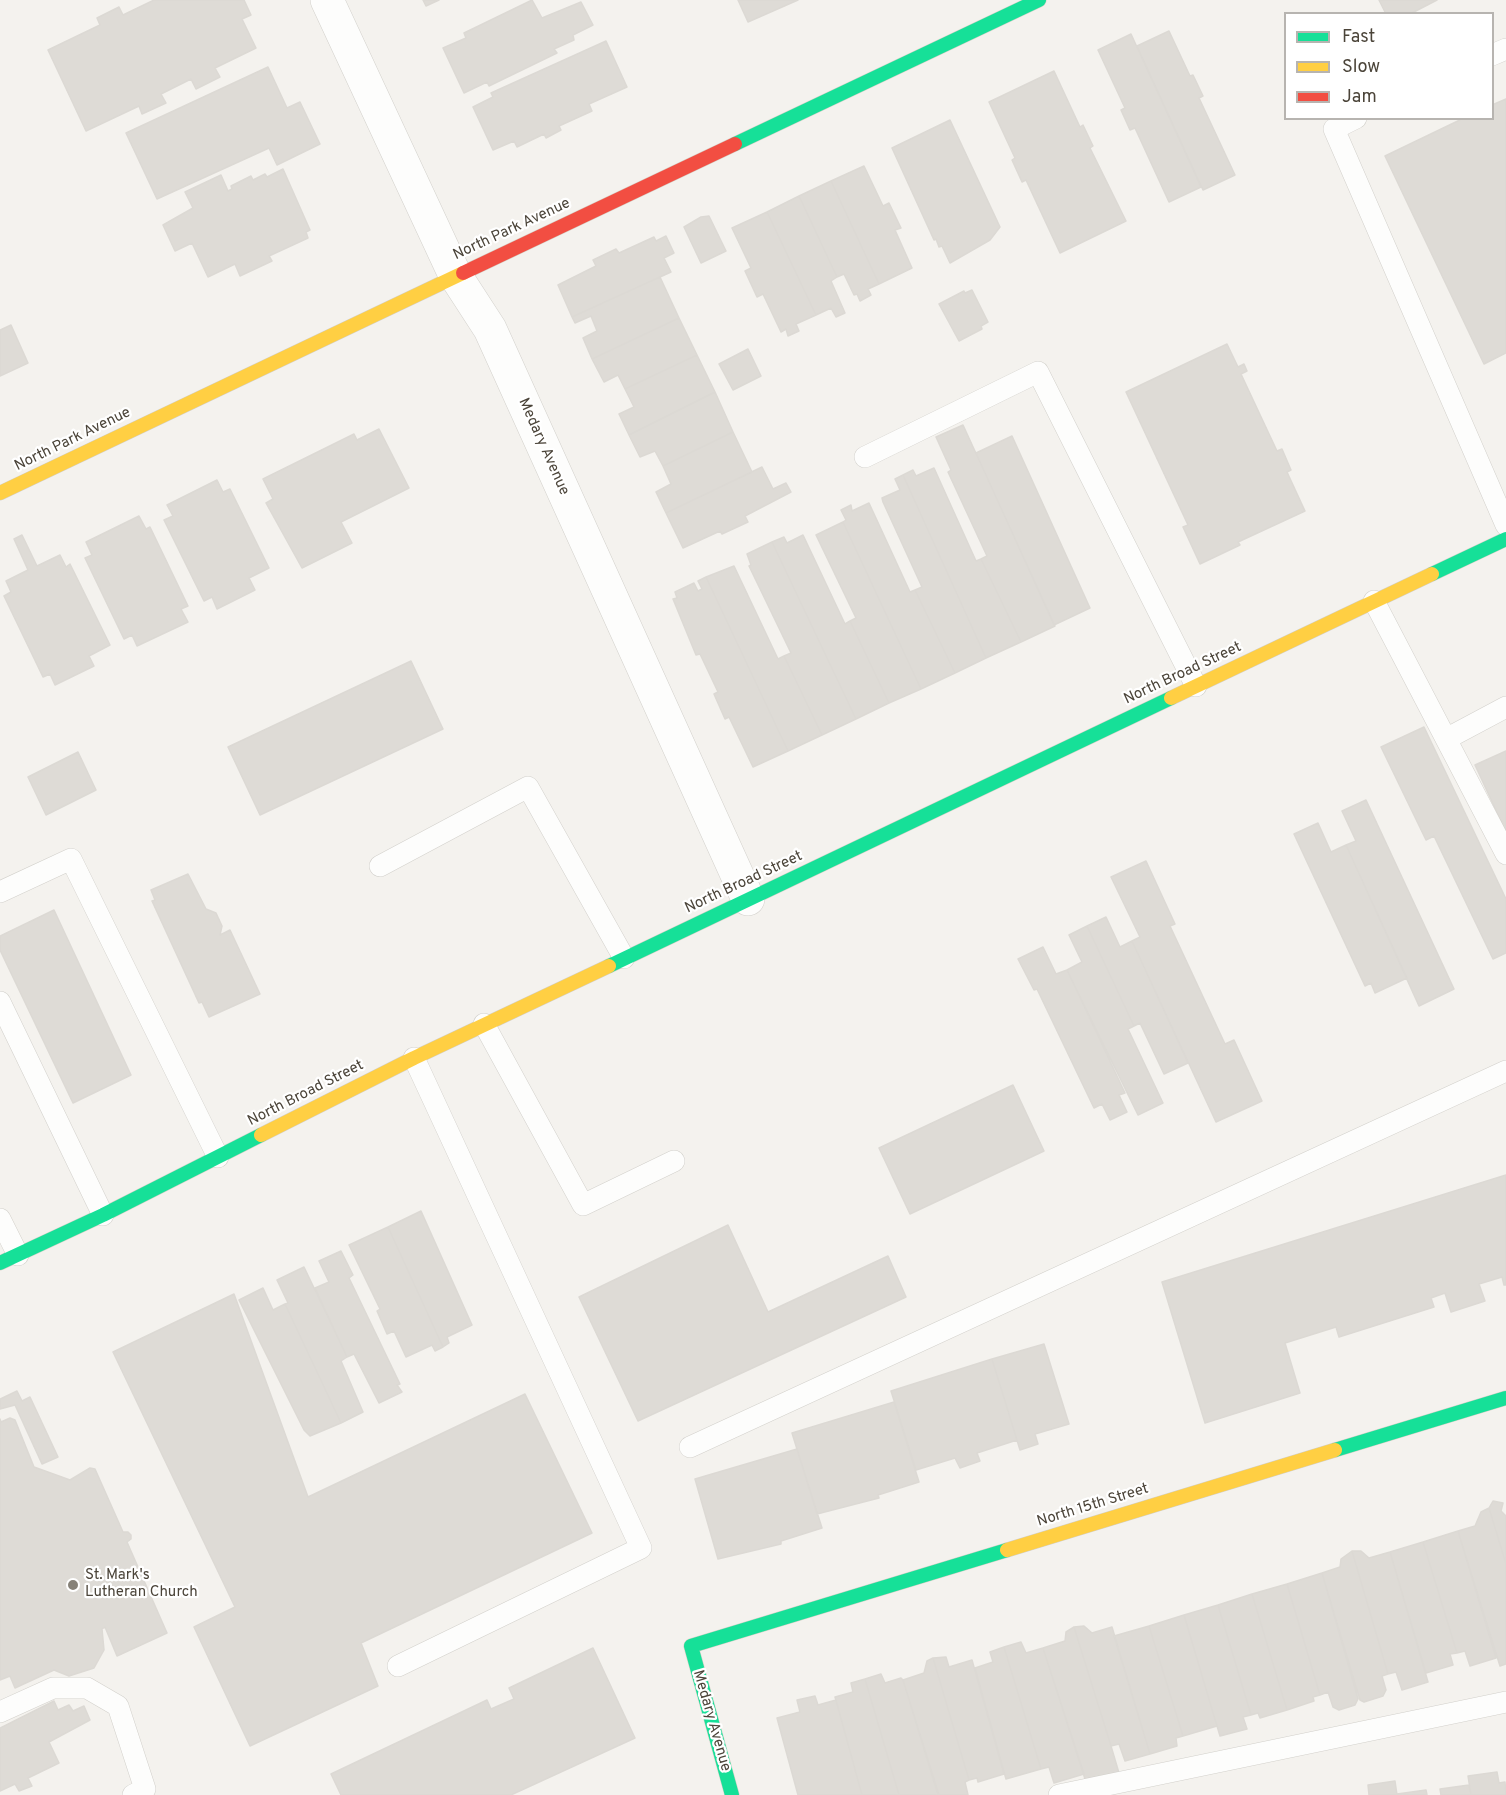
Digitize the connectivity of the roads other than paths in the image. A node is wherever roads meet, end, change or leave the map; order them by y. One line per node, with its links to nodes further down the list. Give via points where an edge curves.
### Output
1 (327, 0): 4 (street, Medary Avenue)
2 (1034, 1): 4 (street, North Park Avenue)
3 (1352, 120): 7 (lane, via 1334,129)
4 (455, 275): 6 (street, North Park Avenue); 16 (street, Medary Avenue, via 490,329)
5 (865, 457): 10 (lane, via 1038,372)
6 (0, 493)
7 (1506, 525)
8 (1506, 539): 9 (street, North Broad Street)
9 (1374, 601): 10 (street, North Broad Street); 12 (lane)
10 (1196, 686): 16 (street, North Broad Street)
11 (1506, 707): 12 (lane)
12 (1446, 739): 13 (lane)
13 (1506, 854)
14 (380, 866): 17 (lane, via 528,787)
15 (0, 892): 22 (lane, via 71,859)
16 (748, 900): 17 (street, North Broad Street)
17 (624, 958): 19 (street, North Broad Street)
18 (0, 1002): 24 (lane)
19 (484, 1024): 20 (street, North Broad Street); 23 (lane, via 583,1205)
20 (414, 1058): 22 (street, North Broad Street); 30 (lane, via 641,1548)
21 (1506, 1071): 28 (lane)
22 (218, 1157): 24 (street, North Broad Street)
23 (674, 1161)
24 (103, 1215): 26 (street, North Broad Street)
25 (0, 1219): 26 (lane)
26 (9, 1259)
27 (1506, 1398): 29 (street, North 15th Street)
28 (690, 1447)
29 (691, 1646): 34 (street, Medary Avenue)
30 (398, 1666)
31 (1506, 1702): 35 (lane)
32 (0, 1712): 33 (lane, via 53,1688 87,1688 118,1706 145,1789)
33 (133, 1795)
34 (732, 1795)
35 (1059, 1795)

